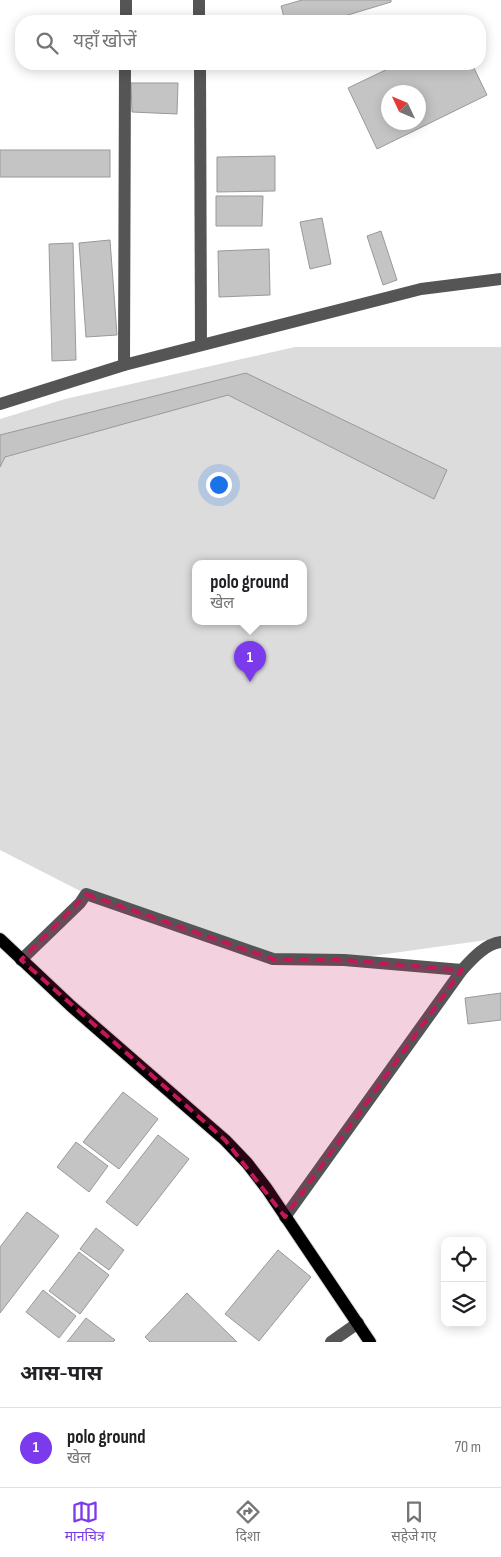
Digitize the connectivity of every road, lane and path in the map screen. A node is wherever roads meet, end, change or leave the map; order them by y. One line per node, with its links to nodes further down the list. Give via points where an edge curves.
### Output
1 (126, 0): 3 (street)
2 (199, 0): 4 (street)
3 (126, 15)
4 (199, 15)
5 (125, 70): 9 (street)
6 (200, 70): 8 (street)
7 (501, 280): 8 (street, via 421,289)
8 (202, 345): 9 (street)
9 (124, 365): 10 (street)
10 (0, 404)
11 (0, 939): 13 (main road)
12 (501, 942): 14 (street, via 482,951)
13 (22, 960): 14 (street, via 86,894 273,959 344,960); 15 (main road, via 225,1140)
14 (462, 970): 15 (street)
15 (286, 1217): 16 (main road)
16 (358, 1323): 17 (street); 18 (main road)
17 (331, 1342)
18 (370, 1342)

